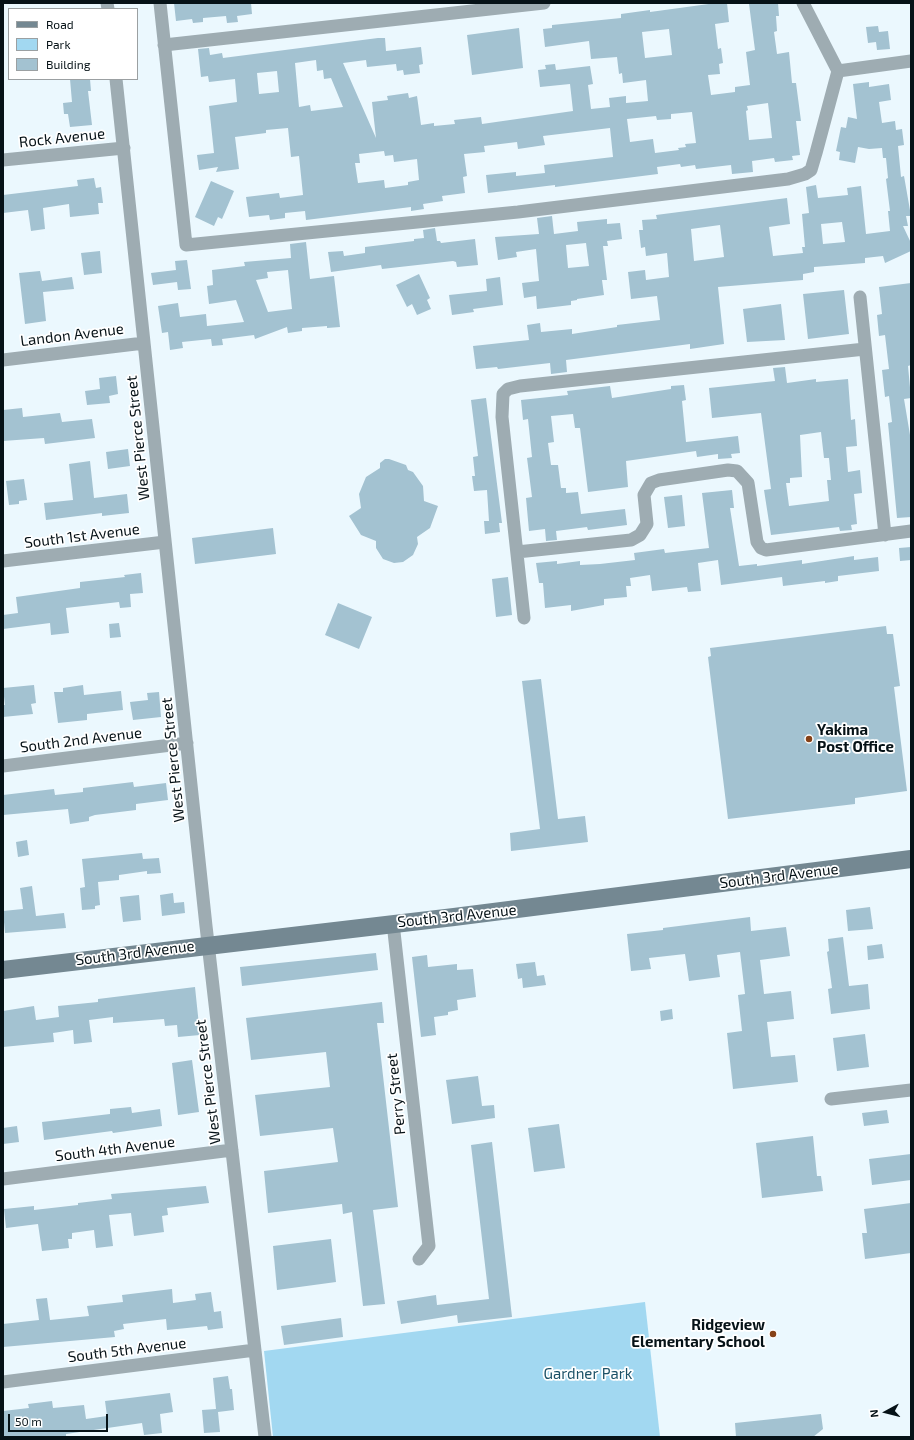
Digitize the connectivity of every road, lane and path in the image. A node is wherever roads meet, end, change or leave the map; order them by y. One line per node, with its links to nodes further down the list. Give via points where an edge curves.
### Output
1 (160, 3): 4 (street)
2 (544, 3): 4 (street)
3 (803, 3): 6 (street)
4 (164, 44): 6 (street, via 186,245 518,212 792,178 811,170)
5 (911, 61): 6 (street)
6 (838, 71)
7 (116, 80): 8 (street, West Pierce Street)
8 (124, 148): 9 (street, Rock Avenue); 11 (street, West Pierce Street)
9 (3, 160)
10 (860, 297): 12 (street)
11 (144, 342): 13 (street, Landon Avenue); 16 (street, West Pierce Street)
12 (865, 349): 15 (street); 17 (street, via 508,389 503,394 502,417)
13 (3, 360)
14 (911, 531): 15 (street)
15 (885, 535): 17 (street, via 778,549 761,548 757,542 748,483 737,471 728,470 651,483 644,496 648,524 640,535 631,540)
16 (165, 542): 18 (street, South 1st Avenue); 20 (street, West Pierce Street)
17 (517, 552): 19 (street)
18 (3, 561)
19 (524, 618)
20 (188, 743): 21 (street, South 2nd Avenue); 24 (street, West Pierce Street)
21 (3, 766)
22 (911, 859): 23 (street, South 3rd Avenue)
23 (393, 923): 24 (street, South 3rd Avenue); 30 (street, Perry Street, via 428,1246)
24 (208, 944): 25 (street, South 3rd Avenue); 28 (street, West Pierce Street)
25 (3, 970)
26 (911, 1090): 27 (street)
27 (831, 1099)
28 (232, 1150): 29 (street, South 4th Avenue); 31 (street, West Pierce Street)
29 (3, 1179)
30 (419, 1259)
31 (255, 1350): 32 (street, South 5th Avenue); 33 (street, West Pierce Street)
32 (3, 1382)
33 (264, 1437)

